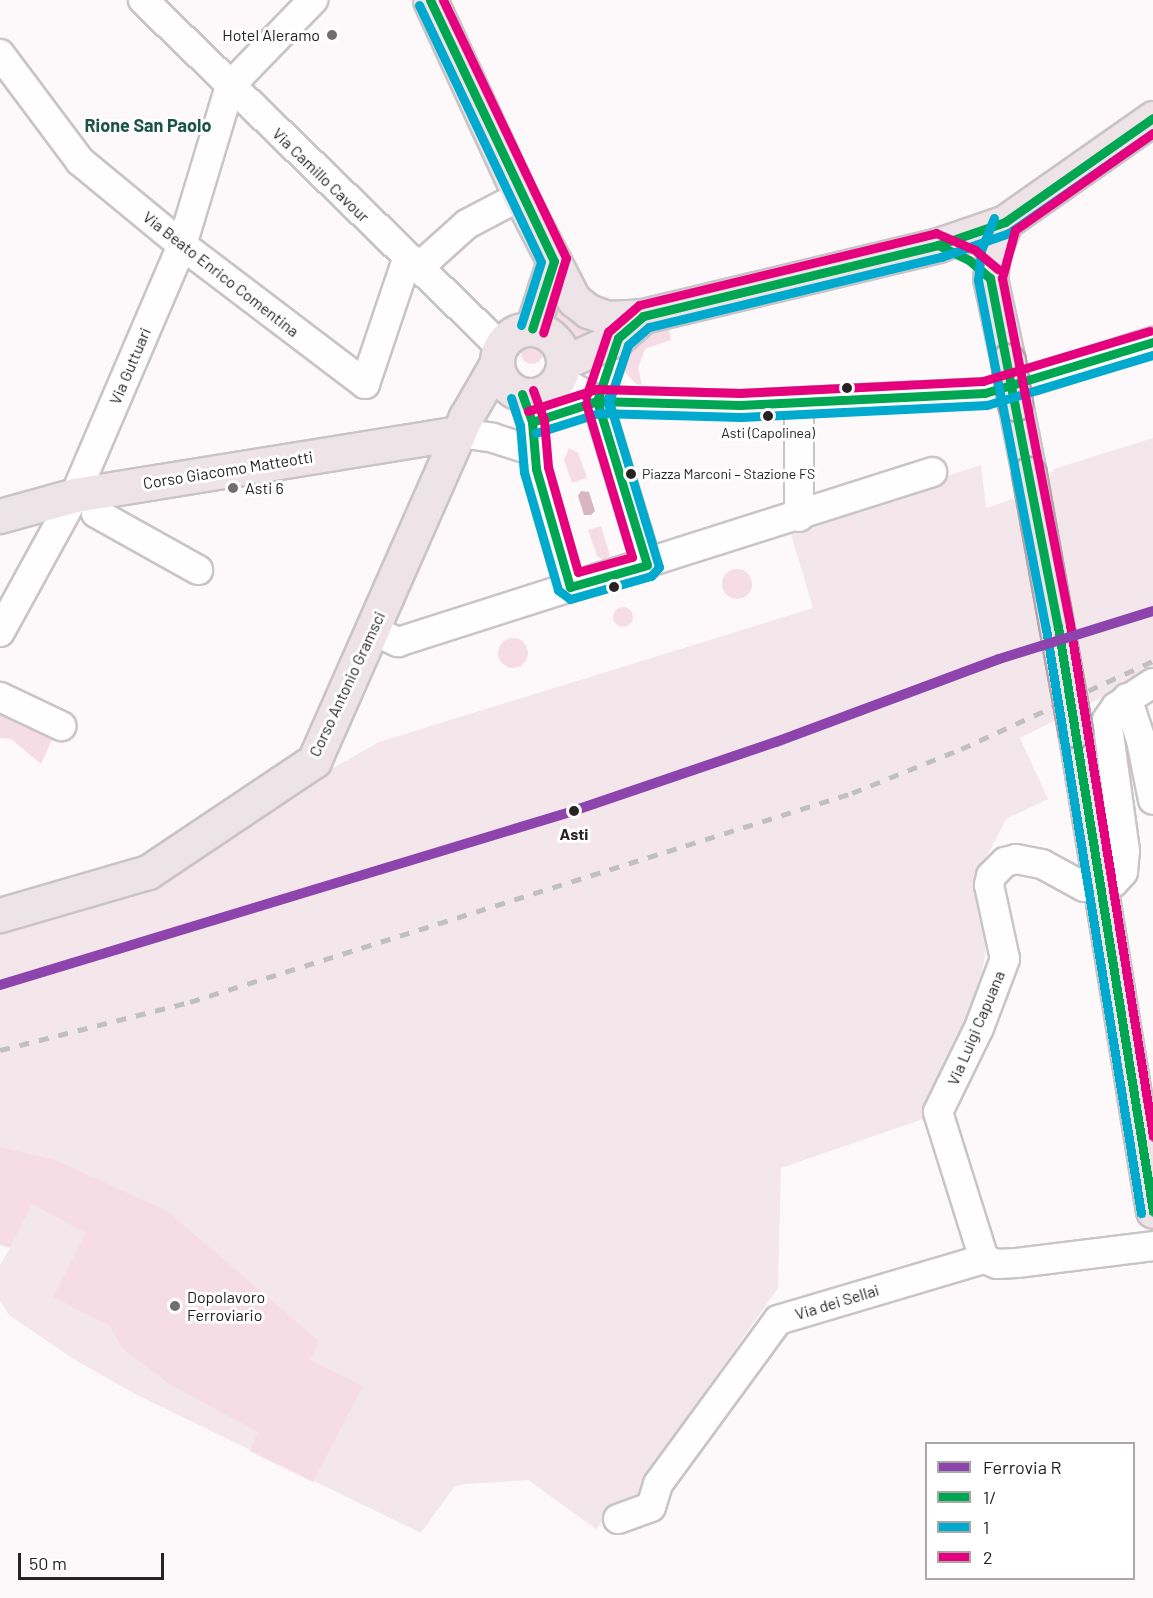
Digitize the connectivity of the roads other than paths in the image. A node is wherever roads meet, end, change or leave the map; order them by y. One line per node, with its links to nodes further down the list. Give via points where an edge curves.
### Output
1 (143, 0): 5 (street, Via Camillo Cavour)
2 (313, 0): 5 (street)
3 (430, 0): 7 (main road)
4 (0, 54): 9 (street, Via Beato Enrico Comentina, via 80,161)
5 (230, 86): 9 (street, Via Guttuari); 12 (street, Via Camillo Cavour)
6 (1153, 118): 8 (main road)
7 (520, 196): 11 (main road); 12 (street, via 467,224)
8 (1005, 222): 10 (main road); 13 (main road, via 993,254)
9 (182, 245): 12 (street, Via Beato Enrico Comentina, via 365,384); 26 (street, Via Guttuari)
10 (938, 245): 13 (main road, via 969,260); 14 (main road)
11 (554, 261): 14 (main road, via 574,300 588,311 607,318); 15 (main road)
12 (412, 264): 19 (street, Via Camillo Cavour)
13 (990, 278): 18 (main road)
14 (643, 315): 17 (main road, via 618,338)
15 (532, 329): 17 (main road, via 550,336 557,344); 19 (main road, via 514,334)
16 (1153, 342): 18 (street)
17 (561, 371): 19 (main road, via 543,393); 21 (street)
18 (1019, 381): 39 (main road, bridge, via 1029,474)
19 (513, 383): 21 (street); 23 (main road, Corso Antonio Gramsci); 24 (street)
20 (985, 393): 22 (street)
21 (597, 401): 22 (street); 29 (street)
22 (799, 403): 28 (street)
23 (462, 425): 24 (street); 26 (main road, Corso Giacomo Matteotti); 32 (main road, Corso Antonio Gramsci)
24 (534, 451): 31 (street)
25 (932, 472): 28 (street)
26 (84, 493): 27 (main road, Corso Giacomo Matteotti); 30 (street, via 96,513); 33 (street, Via Guttuari)
27 (0, 516)
28 (799, 517): 29 (street)
29 (646, 565): 31 (street)
30 (198, 570)
31 (570, 587): 32 (street, via 398,642)
32 (372, 630): 40 (main road, Corso Antonio Gramsci, via 314,761 148,872)
33 (0, 632)
34 (1153, 683): 36 (street)
35 (0, 697): 37 (street)
36 (1127, 698): 38 (street, via 1141,740); 39 (street, via 1107,720 1125,851 1124,872 1114,882)
37 (61, 726)
38 (1153, 800)
39 (1100, 885): 41 (main road); 44 (street, Via Luigi Capuana, via 1084,887 1029,860 1005,862 991,876 989,885 1005,958 979,1028 938,1112)
40 (0, 915)
41 (1150, 1168): 42 (main road)
42 (1153, 1212)
43 (1153, 1246): 44 (street, Via dei Sellai, via 1017,1263 998,1264)
44 (984, 1259): 45 (street, Via dei Sellai, via 778,1320 658,1484 651,1507)
45 (618, 1519)

